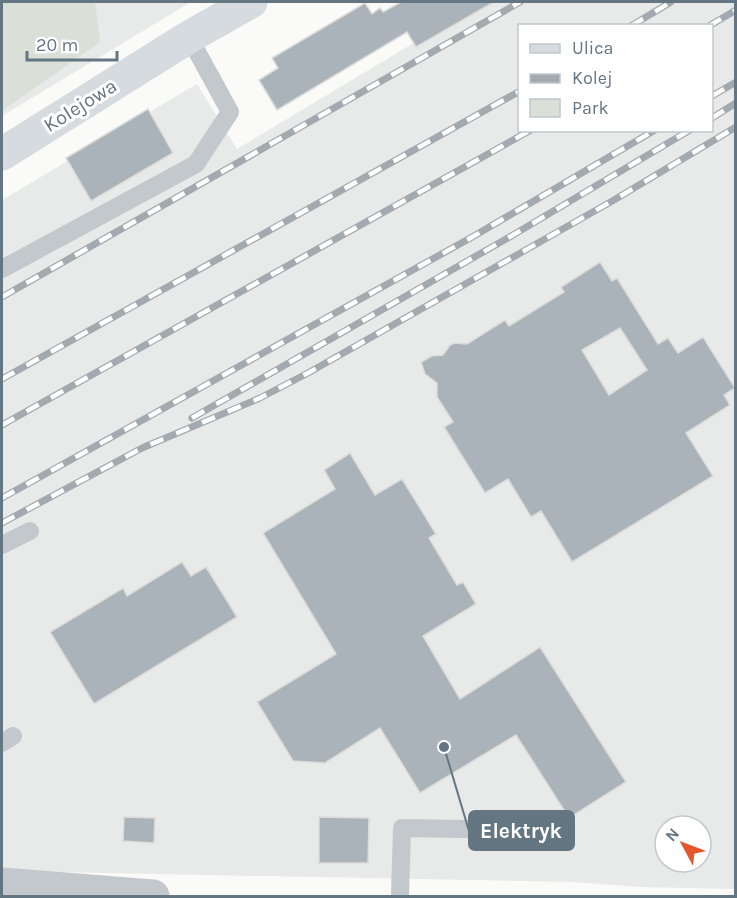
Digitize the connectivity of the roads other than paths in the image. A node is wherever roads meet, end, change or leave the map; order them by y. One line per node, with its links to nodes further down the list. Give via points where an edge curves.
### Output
1 (251, 2): 2 (street, Kolejowa)
2 (189, 37): 3 (street, Kolejowa); 4 (lane, via 230,112 196,164)
3 (2, 154)
4 (2, 269)
5 (30, 531): 6 (lane)
6 (2, 545)
7 (520, 830): 10 (lane, via 402,828)
8 (2, 884): 9 (street)
9 (153, 897)
10 (400, 897)

